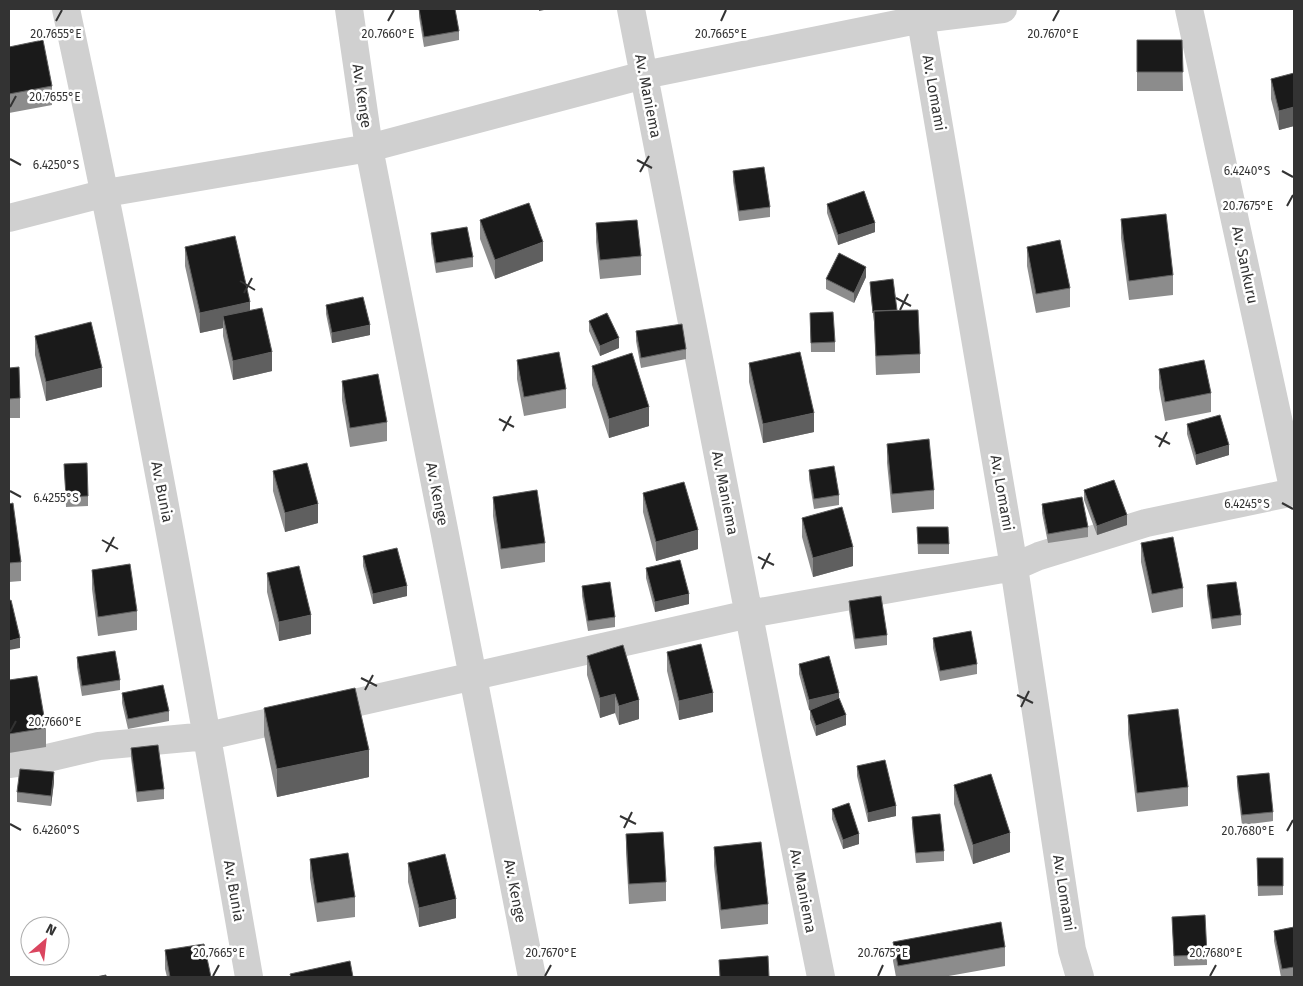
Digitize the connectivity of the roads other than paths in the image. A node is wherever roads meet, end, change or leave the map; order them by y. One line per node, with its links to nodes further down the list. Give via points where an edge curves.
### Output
1 (66, 9): 9 (street, Av. Bunia)
2 (349, 9): 8 (street, Av. Kenge)
3 (631, 9): 7 (street, Av. Maniema)
4 (1003, 9): 6 (street)
5 (1189, 9): 11 (street, Av. Sankuru)
6 (921, 14): 7 (street); 12 (street, Av. Lomami)
7 (644, 76): 8 (street); 13 (street, Av. Maniema)
8 (369, 148): 9 (street); 14 (street, Av. Kenge)
9 (106, 193): 10 (street); 15 (street, Av. Bunia)
10 (9, 218)
11 (1294, 492): 12 (street, via 1146,523 1038,556)
12 (1014, 567): 13 (street); 20 (street, Av. Lomami, via 1072,950)
13 (748, 614): 14 (street); 19 (street, Av. Maniema)
14 (473, 675): 15 (street); 18 (street, Av. Kenge)
15 (208, 736): 16 (street, via 98,746); 17 (street, Av. Bunia)
16 (9, 764)
17 (249, 977)
18 (532, 977)
19 (821, 977)
20 (1080, 977)

